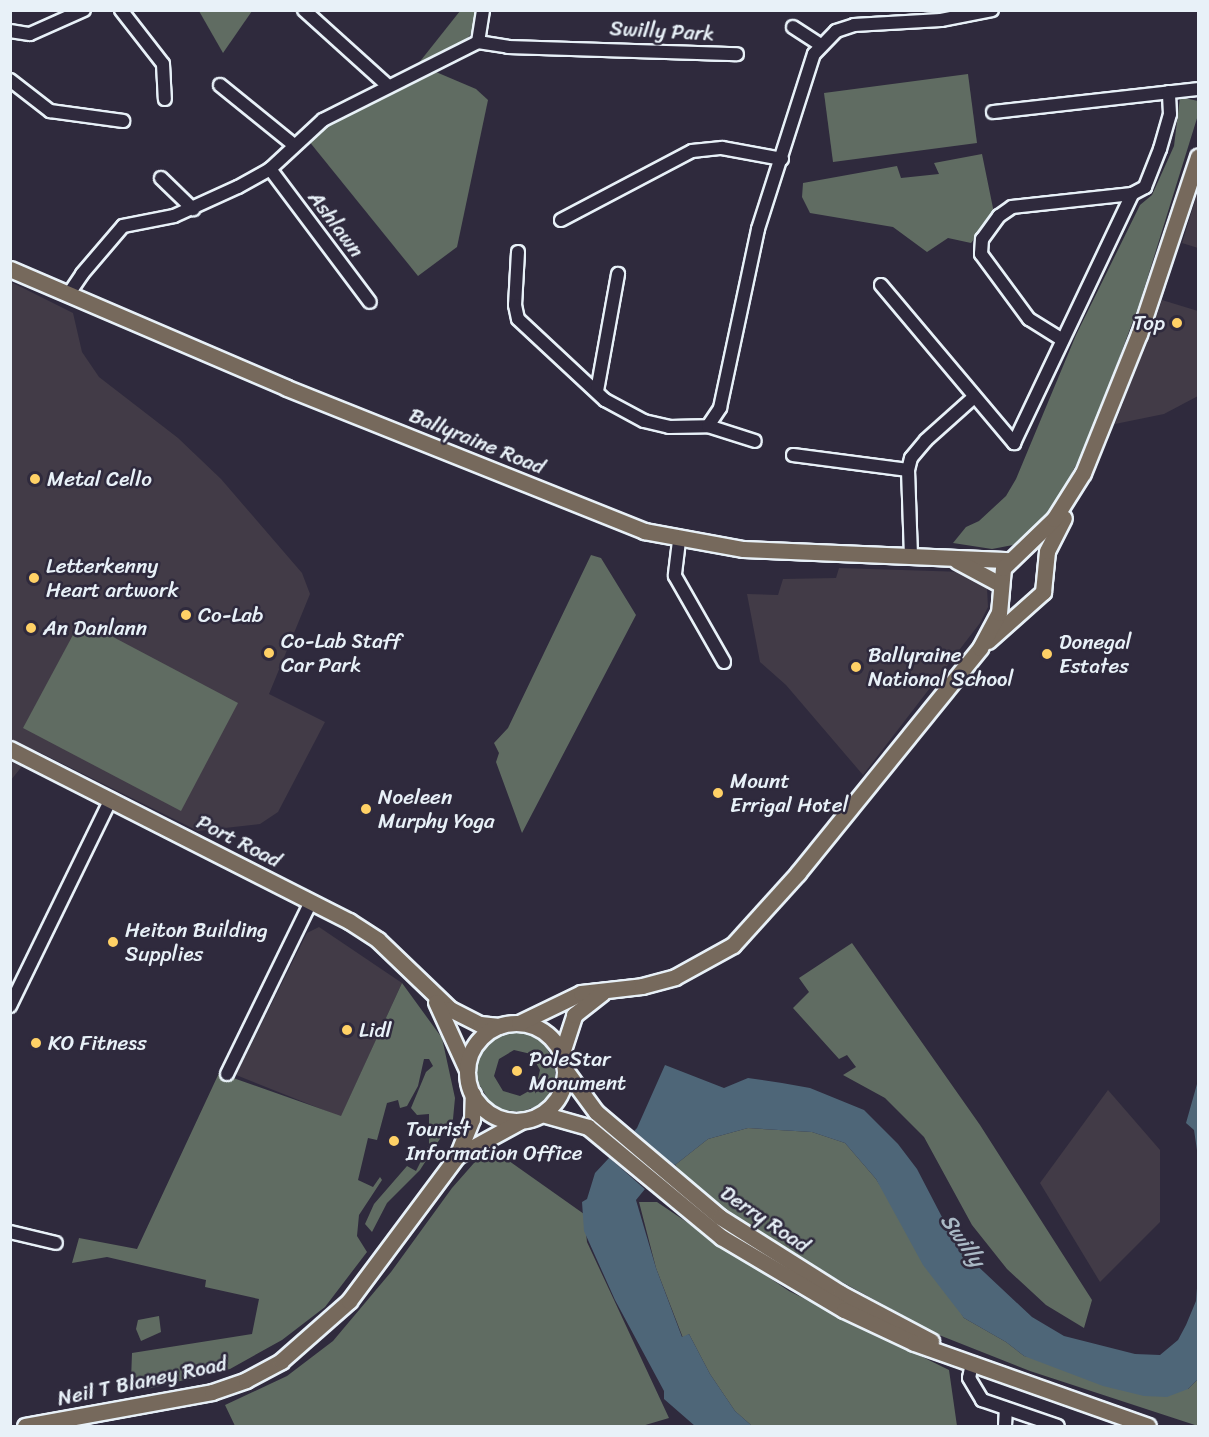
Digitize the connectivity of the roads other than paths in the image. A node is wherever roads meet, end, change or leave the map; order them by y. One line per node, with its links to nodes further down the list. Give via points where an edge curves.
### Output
1 (84, 10): 7 (street, via 30,34)
2 (121, 10): 16 (street, via 163,64)
3 (304, 10): 13 (street)
4 (483, 10): 8 (street)
5 (992, 10): 9 (street, via 941,20 854,25 836,31)
6 (793, 27): 9 (street)
7 (10, 31)
8 (478, 42): 10 (street, Swilly Park, via 508,47); 13 (street)
9 (821, 45): 21 (street, via 804,81)
10 (736, 54)
11 (10, 80): 18 (street, via 50,111)
12 (220, 85): 19 (street)
13 (388, 86): 19 (street, via 322,120)
14 (1198, 89): 15 (street)
15 (1169, 92): 17 (street); 24 (street, via 1170,114 1160,149 1145,187)
16 (165, 99)
17 (993, 112)
18 (123, 121)
19 (294, 145): 22 (street)
20 (1198, 157): 40 (main road, via 1139,334)
21 (782, 159): 26 (street, via 722,148 692,152); 36 (street, via 758,229 720,408)
22 (270, 169): 25 (street); 32 (street, Ashlawn)
23 (161, 178): 25 (street)
24 (1132, 194): 33 (street); 33 (street, via 1012,207 999,216 982,239 981,254 1029,319)
25 (193, 209): 31 (street, via 156,222 123,226 82,273)
26 (561, 220)
27 (518, 252): 34 (street, via 518,319)
28 (10, 269): 31 (main road, Ballyraine Road)
29 (618, 274): 34 (street)
30 (880, 285): 35 (street)
31 (68, 296): 41 (main road, Ballyraine Road, via 602,515)
32 (370, 302)
33 (1062, 340): 35 (street, via 1014,443)
34 (597, 391): 36 (street, via 623,412 644,421 669,427)
35 (973, 398): 39 (street, via 917,449)
36 (708, 426): 37 (street)
37 (755, 441)
38 (793, 455): 39 (street)
39 (908, 470): 42 (street)
40 (1074, 490): 44 (main road, via 1054,519); 45 (main road, via 1068,511 1047,551)
41 (680, 541): 42 (main road, Ballyraine Road, via 744,549); 49 (street, via 675,576)
42 (911, 556): 43 (main road, Ballyraine Road)
43 (950, 558): 44 (main road, Ballyraine Road); 46 (main road)
44 (1012, 559): 45 (main road, via 1031,558); 46 (main road, via 1002,570)
45 (1044, 571): 47 (main road, via 1045,587)
46 (1000, 587): 47 (main road, via 1014,602); 48 (main road, via 999,613)
47 (1034, 600): 48 (main road)
48 (980, 648): 53 (main road, via 744,936 687,972 642,986)
49 (724, 662)
50 (10, 749): 51 (main road, Port Road)
51 (111, 799): 52 (main road, Port Road); 55 (street)
52 (311, 902): 54 (main road, Port Road, via 378,940); 61 (street)
53 (604, 992): 56 (main road, via 574,996); 58 (main road, via 574,1015)
54 (432, 994): 57 (main road, via 468,1019); 59 (main road)
55 (10, 1006)
56 (519, 1023): 57 (main road); 58 (main road, via 546,1032)
57 (499, 1026): 59 (main road, via 479,1040)
58 (562, 1053): 60 (main road)
59 (467, 1070): 62 (main road)
60 (566, 1071): 63 (main road, via 559,1096); 65 (main road, Derry Road)
61 (227, 1074)
62 (473, 1094): 64 (main road, via 491,1114 507,1120); 66 (main road, Neil T Blaney Road, via 472,1119)
63 (542, 1114): 64 (main road); 65 (main road, Derry Road, via 578,1121)
64 (525, 1120): 66 (main road, Neil T Blaney Road)
65 (614, 1138): 69 (main road, Derry Road, via 799,1268); 69 (main road, Derry Road, via 668,1195 740,1250 844,1310 902,1338)
66 (457, 1156): 71 (main road, Neil T Blaney Road, via 349,1301 318,1333 281,1360 246,1380 212,1392)
67 (10, 1232): 68 (street)
68 (56, 1243)
69 (972, 1363): 70 (street, via 969,1378 974,1392 982,1400); 74 (main road, Derry Road)
70 (1006, 1409): 72 (street); 73 (street)
71 (25, 1426)
72 (1005, 1426)
73 (1058, 1426)
74 (1148, 1426)

